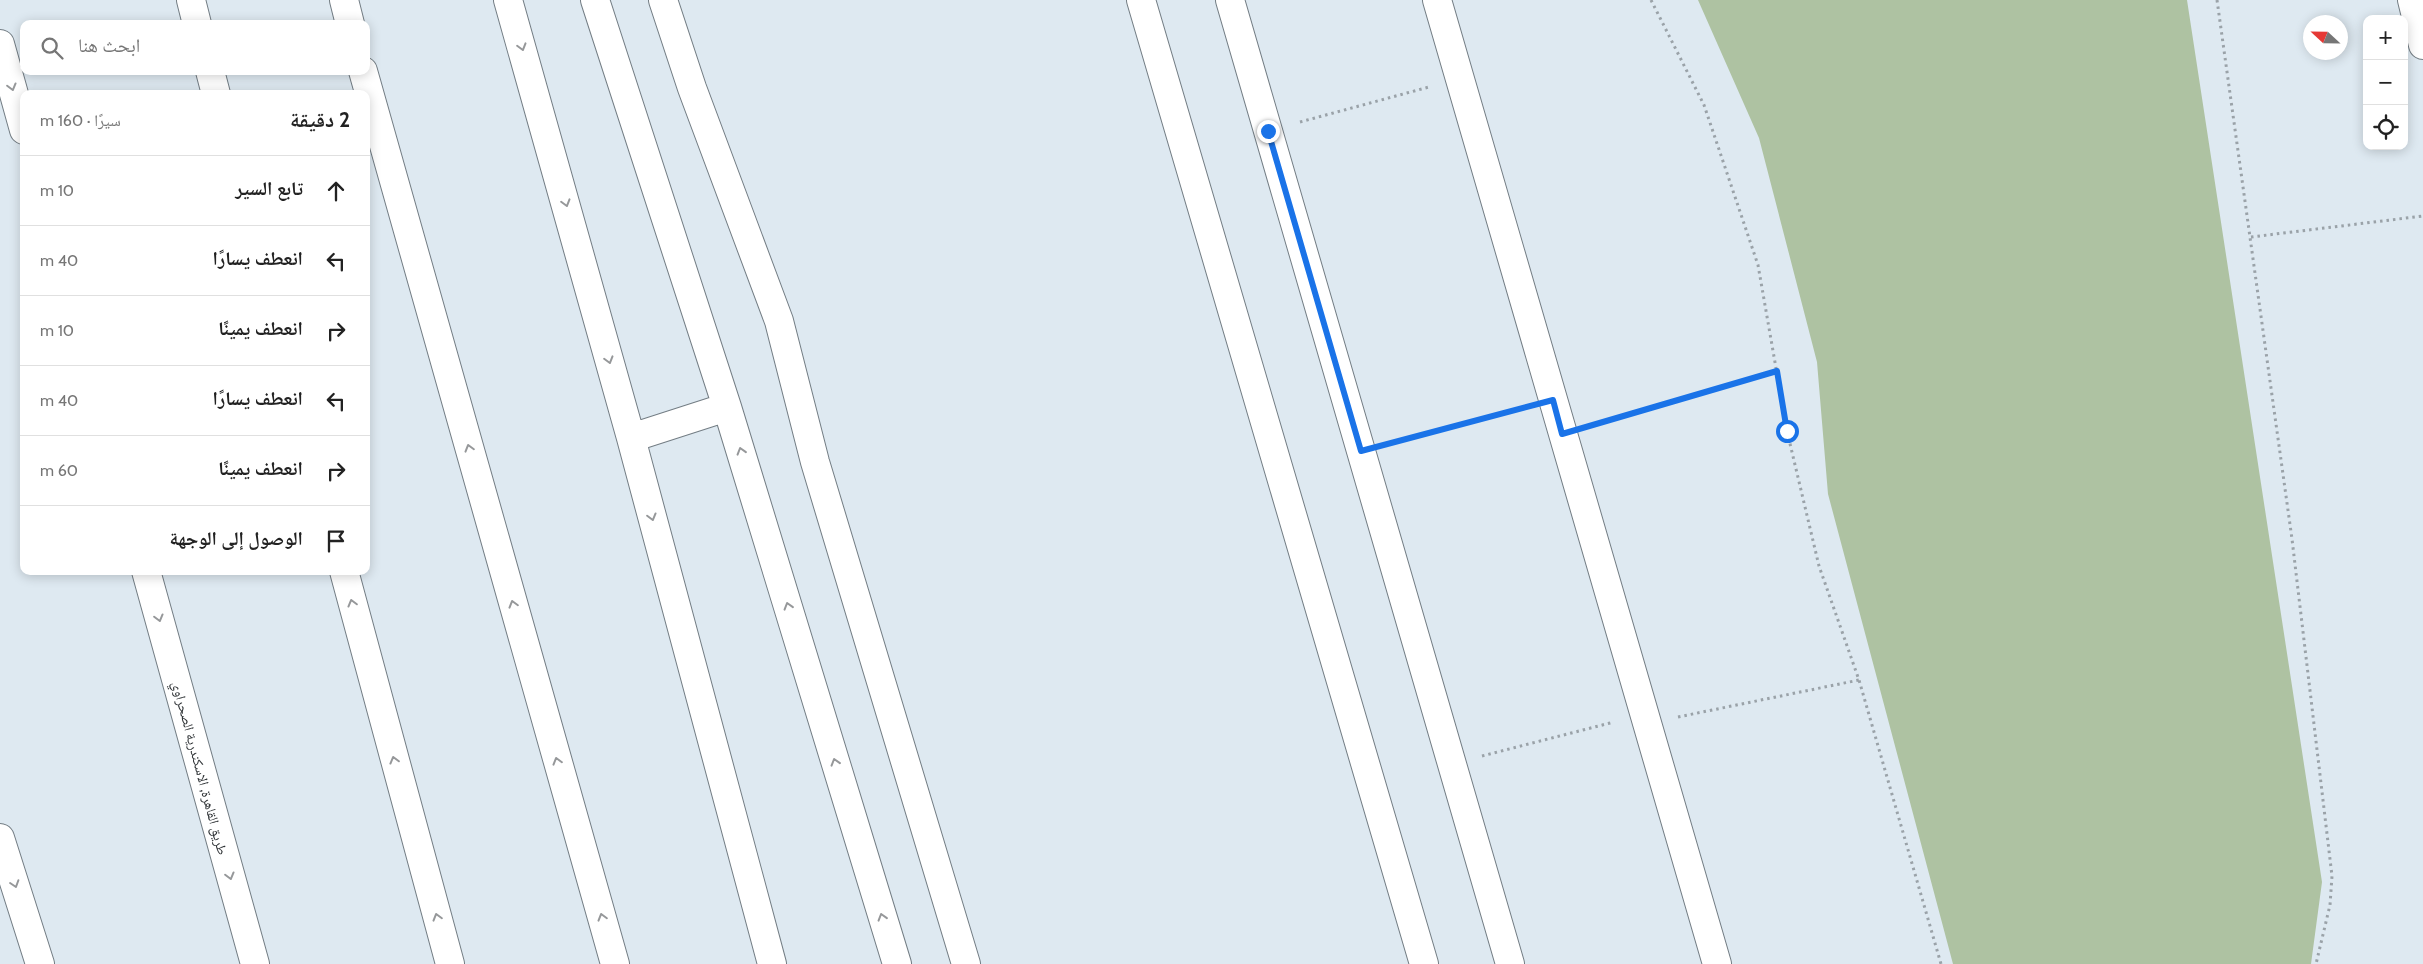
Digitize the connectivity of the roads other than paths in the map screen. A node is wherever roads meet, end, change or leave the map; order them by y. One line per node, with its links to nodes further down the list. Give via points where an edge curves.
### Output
1 (191, 0): 10 (main road)
2 (344, 0): 11 (main road)
3 (508, 0): 21 (main road, one-way to 21)
4 (595, 0): 20 (main road)
5 (663, 0): 31 (main road, via 692,88 779,322 815,462)
6 (1141, 0): 32 (main road)
7 (1230, 0): 33 (main road)
8 (1437, 0): 34 (main road)
9 (2412, 0): 13 (main road)
10 (196, 20)
11 (349, 20)
12 (0, 44): 19 (main road, one-way to 19)
13 (2423, 45)
14 (211, 75): 16 (main road)
15 (364, 75): 17 (main road, one-way to 15)
16 (215, 90)
17 (368, 90)
18 (370, 96): 28 (main road, one-way to 18)
19 (20, 116)
20 (728, 407): 21 (main road); 30 (main road, one-way to 20)
21 (631, 438): 29 (main road, one-way to 29)
22 (147, 575): 26 (main road, طريق القاهرة, الاسكندرية الصحراوي, one-way to 26)
23 (345, 575): 27 (main road, one-way to 23)
24 (0, 838): 25 (main road, one-way to 25)
25 (40, 964)
26 (255, 964)
27 (450, 964)
28 (615, 964)
29 (772, 964)
30 (897, 964)
31 (966, 964)
32 (1424, 964)
33 (1510, 964)
34 (1717, 964)

